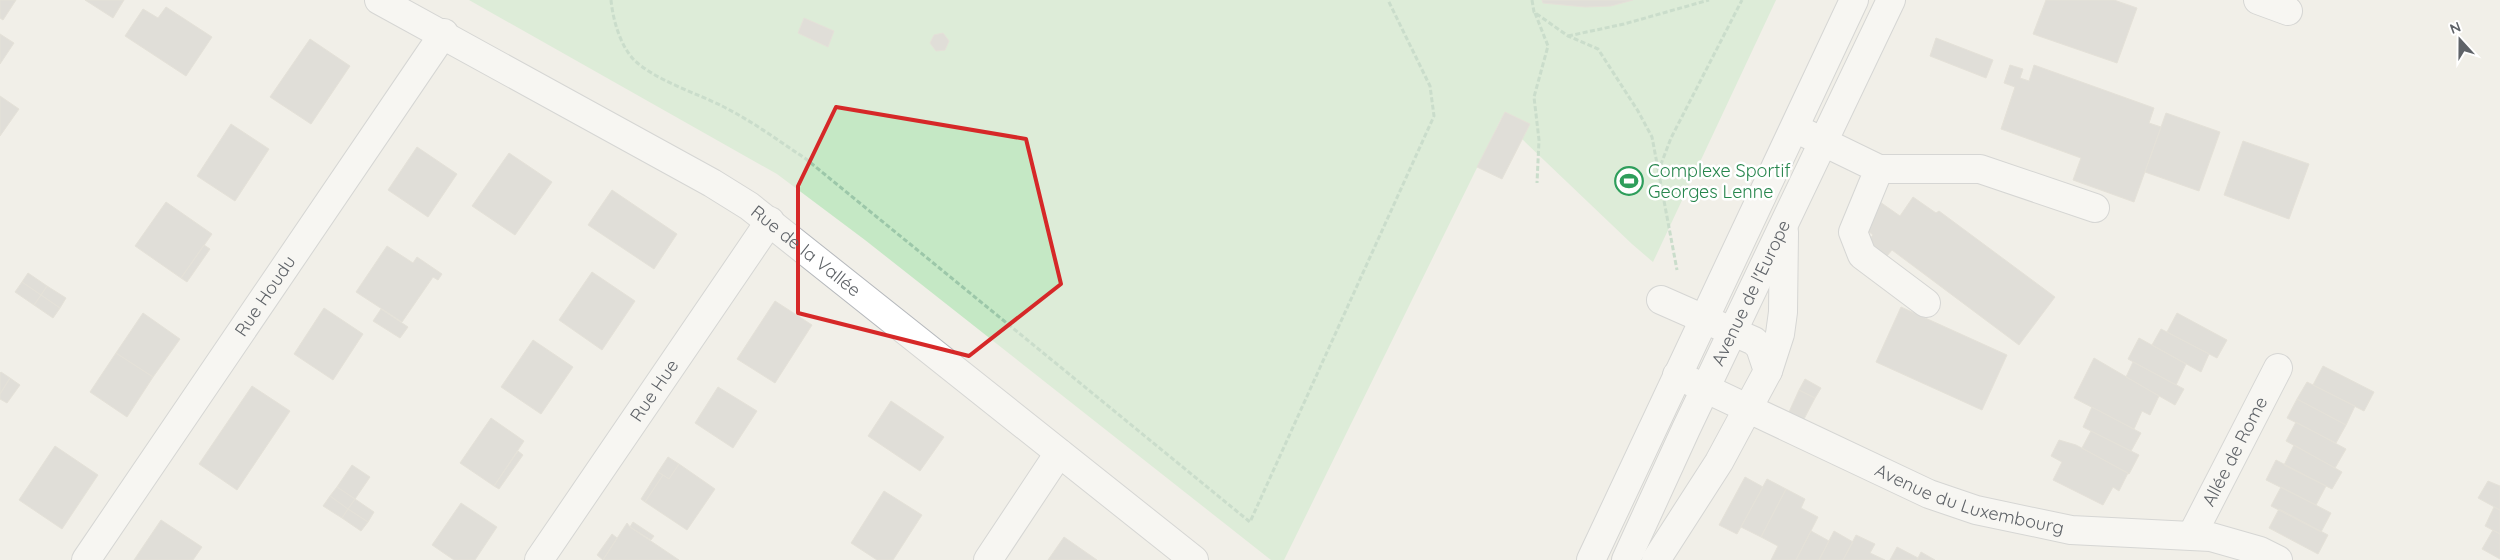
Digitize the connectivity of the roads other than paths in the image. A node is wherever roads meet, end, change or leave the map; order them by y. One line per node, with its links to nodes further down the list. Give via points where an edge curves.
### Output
1 (379, 0): 6 (street, Rue de la Vallée)
2 (1854, 0): 7 (street, Avenue de l'Europe)
3 (1891, 0): 8 (street, Avenue de l'Europe)
4 (2258, 0): 5 (street)
5 (2288, 11)
6 (444, 34): 11 (street, Rue de la Vallée, via 712,183); 25 (street, Rue Houdu)
7 (1794, 128): 8 (street); 15 (street, Avenue de l'Europe)
8 (1823, 142): 9 (street); 12 (street, Avenue de l'Europe)
9 (1880, 169): 10 (street, via 1980,170); 14 (street, via 1853,232 1862,255)
10 (2094, 208)
11 (770, 221): 22 (street, Rue de la Vallée); 26 (street, Rue Hue)
12 (1784, 224): 16 (street, Avenue de l'Europe); 18 (street, via 1783,312 1780,334)
13 (1662, 300): 15 (street)
14 (1926, 303)
15 (1704, 317): 16 (street); 19 (street, Avenue de l'Europe)
16 (1734, 330): 18 (street, via 1760,347); 20 (street, Avenue de l'Europe)
17 (2278, 368): 23 (street, Allée de Rome)
18 (1768, 371): 21 (street)
19 (1677, 375): 20 (street, Avenue du Luxembourg); 29 (street, Avenue de l'Europe)
20 (1706, 389): 21 (street, Avenue du Luxembourg); 30 (street, Avenue de l'Europe)
21 (1749, 409): 23 (street, Avenue du Luxembourg, via 1929,494 1976,510 2071,530); 31 (street)
22 (1059, 453): 27 (street); 28 (street, Rue de la Vallée)
23 (2192, 535): 24 (street, Avenue du Luxembourg, via 2231,542)
24 (2265, 557)
25 (86, 560)
26 (539, 560)
27 (988, 560)
28 (1194, 560)
29 (1591, 560)
30 (1626, 560)
31 (1656, 560)

